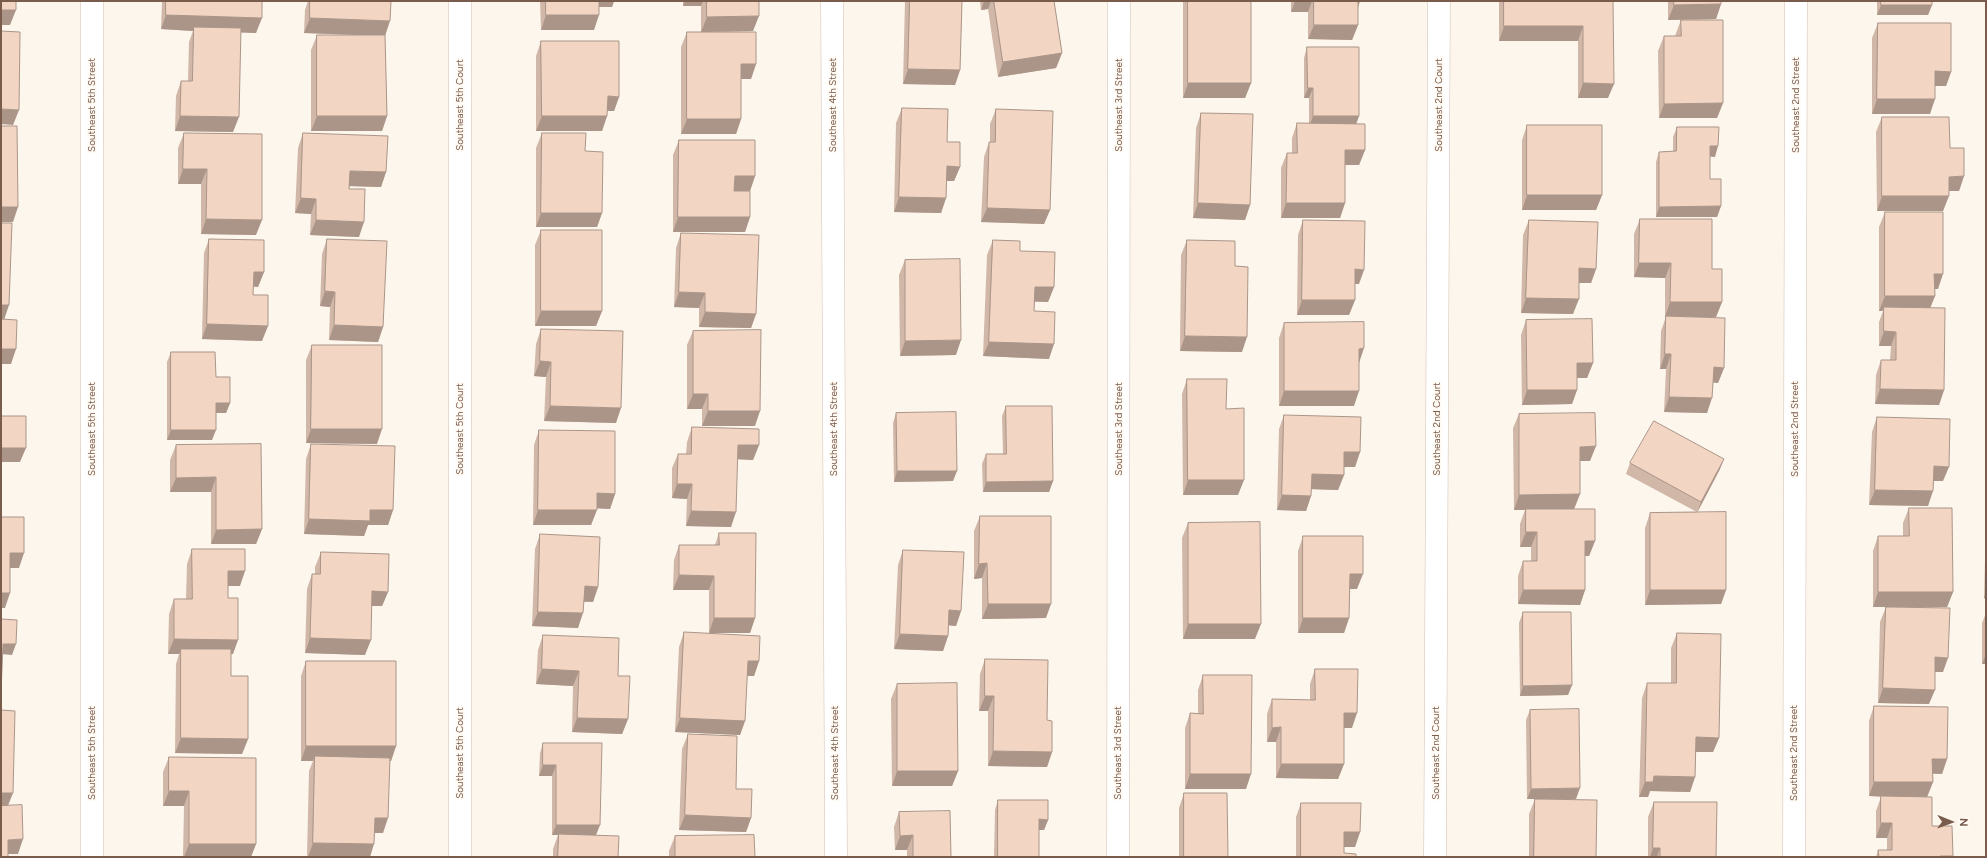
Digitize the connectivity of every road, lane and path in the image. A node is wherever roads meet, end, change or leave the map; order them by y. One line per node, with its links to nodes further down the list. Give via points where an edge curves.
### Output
1 (92, 1): 7 (street, Southeast 5th Street)
2 (460, 1): 8 (street, Southeast 5th Court)
3 (832, 1): 9 (street, Southeast 4th Street)
4 (1119, 1): 10 (street, Southeast 3rd Street)
5 (1439, 1): 11 (street, Southeast 2nd Court)
6 (1796, 1): 12 (street, Southeast 2nd Street)
7 (92, 857)
8 (460, 857)
9 (836, 857)
10 (1118, 857)
11 (1435, 857)
12 (1794, 857)

